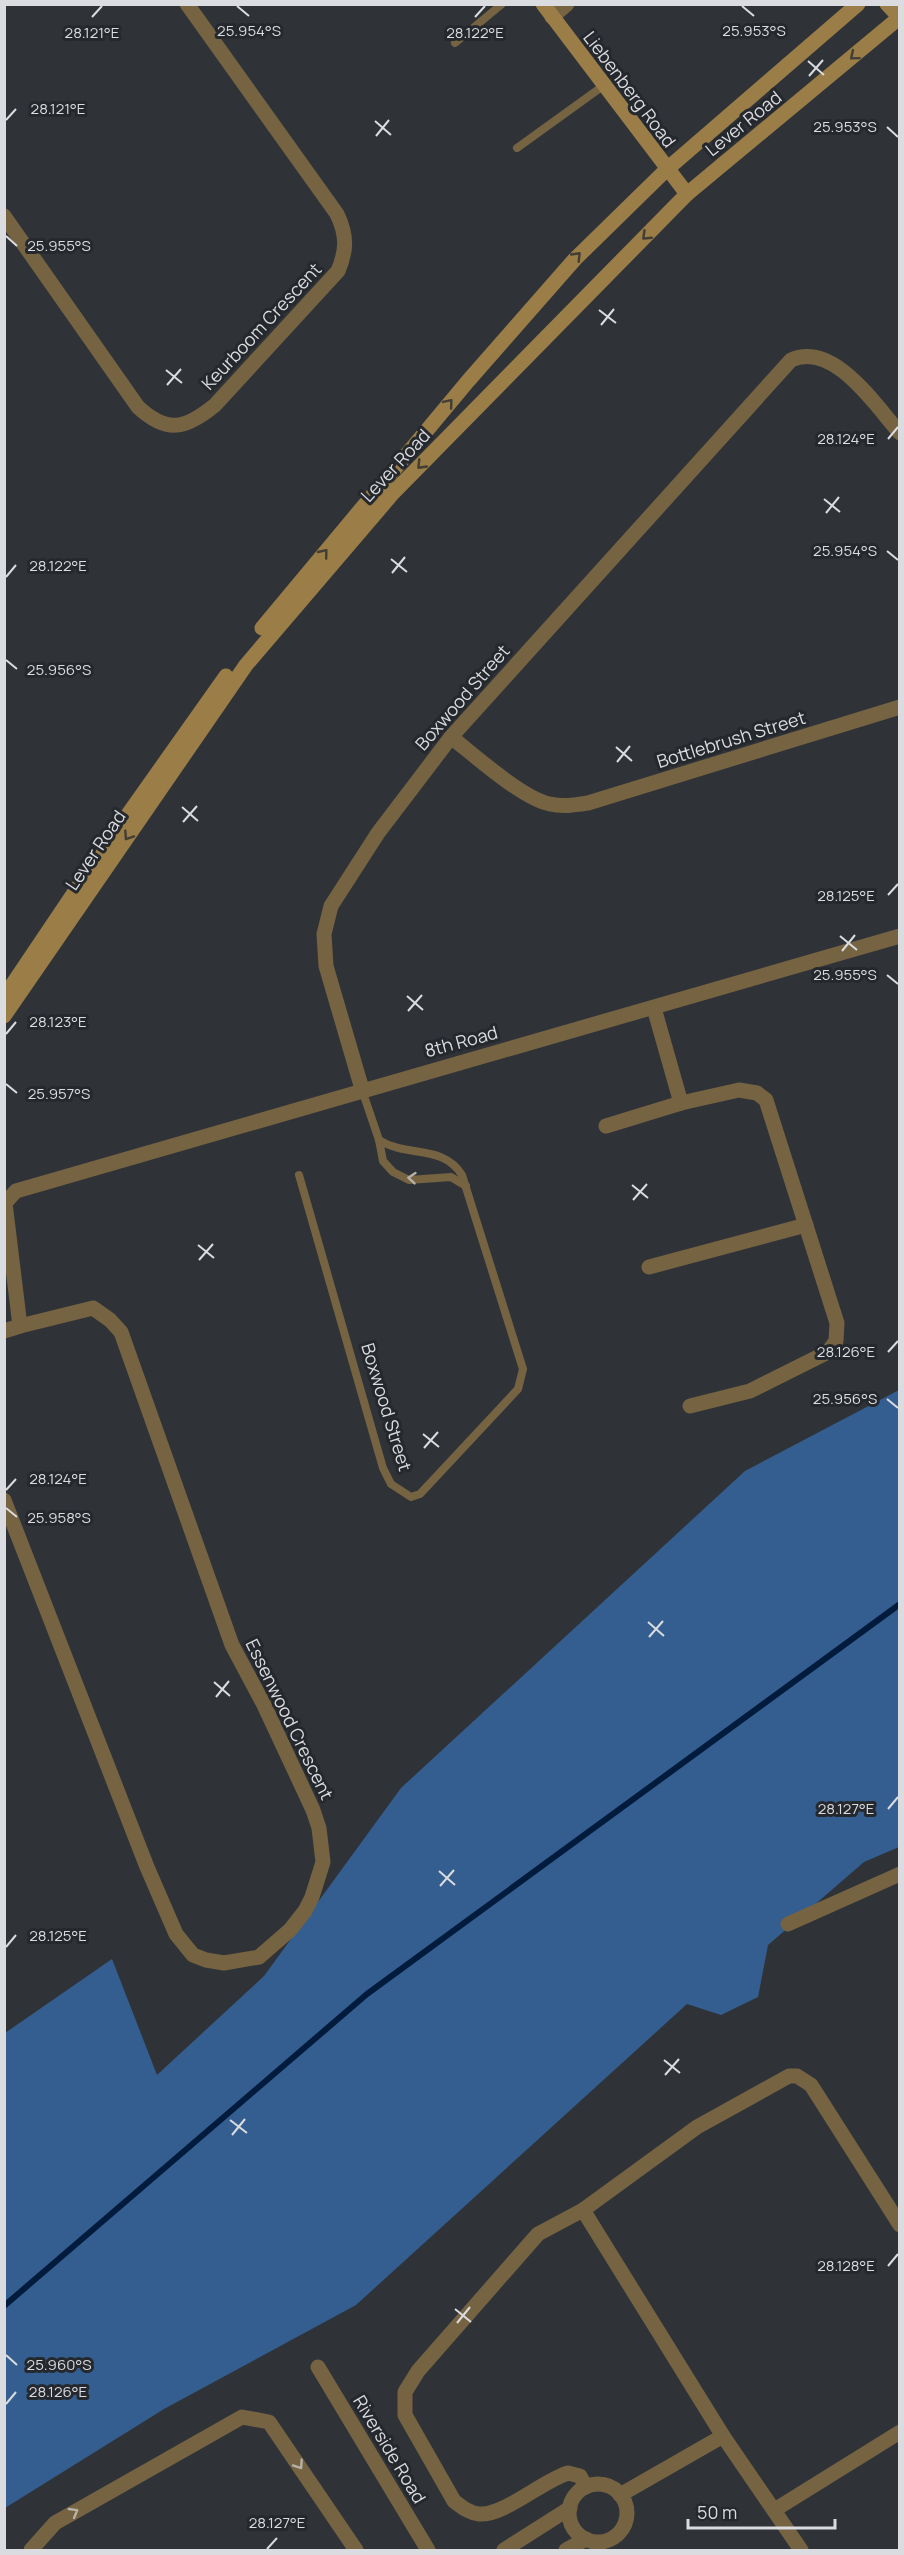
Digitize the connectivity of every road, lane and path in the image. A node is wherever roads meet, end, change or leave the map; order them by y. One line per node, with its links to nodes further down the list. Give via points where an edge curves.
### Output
1 (187, 4): 14 (street, Keurboom Crescent, via 336,213 346,241 338,271 215,405 198,419 168,426 151,419 132,399)
2 (502, 4): 9 (lane)
3 (543, 4): 7 (main road, Liebenberg Road)
4 (567, 4): 7 (street)
5 (858, 4): 12 (main road, Lever Road)
6 (887, 4): 8 (main road)
7 (552, 17): 10 (main road, Liebenberg Road)
8 (899, 18): 13 (main road, Lever Road, one-way to 13)
9 (455, 43)
10 (603, 87): 11 (lane); 12 (main road, Liebenberg Road)
11 (517, 148)
12 (666, 170): 13 (main road, Liebenberg Road); 19 (main road, Lever Road, one-way to 12, via 125,818 262,627 575,259)
13 (687, 194): 21 (main road, Lever Road, one-way to 21, via 393,493 271,632)
14 (4, 216)
15 (900, 433): 17 (street, Boxwood Street, via 829,360 807,355 792,360)
16 (900, 707): 17 (street, Bottlebrush Street, via 570,806 549,804 521,790)
17 (451, 736): 22 (street, Boxwood Street, via 378,833 331,906 325,922 326,966)
18 (900, 936): 20 (street, 8th Road)
19 (4, 997)
20 (654, 1008): 22 (street, 8th Road); 23 (street)
21 (4, 1016)
22 (362, 1089): 25 (lane, Boxwood Street); 30 (street, 8th Road, via 16,1191 5,1203)
23 (681, 1103): 24 (street); 28 (street, via 747,1089 766,1100)
24 (606, 1126)
25 (379, 1140): 27 (lane, Boxwood Street, via 391,1148 450,1160); 27 (lane, Boxwood Street, one-way to 25, via 451,1177 402,1178 383,1161)
26 (299, 1175): 27 (lane, Boxwood Street, via 383,1468 391,1484 411,1497 431,1484 518,1389 522,1379 522,1363)
27 (466, 1186)
28 (806, 1225): 29 (street); 32 (street, via 837,1323 834,1347 750,1391)
29 (649, 1267)
30 (20, 1326): 31 (street, Essenwood Crescent); 33 (street, Essenwood Crescent, via 93,1308 121,1332 232,1644 313,1810 323,1862 319,1878 305,1911 259,1957 224,1963 206,1960 193,1955 176,1934)
31 (4, 1331)
32 (690, 1406)
33 (4, 1500)
34 (900, 1874): 35 (street)
35 (788, 1924)
36 (583, 2210): 37 (street, via 697,2127 782,2078 797,2076 811,2085); 40 (street); 41 (street, via 552,2225 533,2240 418,2371 403,2403 405,2415 454,2501 466,2510 480,2514 494,2511 568,2473 580,2476)
37 (900, 2225)
38 (318, 2367): 49 (street, Riverside Road)
39 (900, 2432): 44 (street)
40 (723, 2436): 42 (street); 44 (street)
41 (586, 2487): 42 (street, via 604,2485); 43 (street, via 573,2499)
42 (620, 2495): 46 (street, via 627,2513)
43 (570, 2508): 45 (street, via 573,2526); 50 (street)
44 (776, 2510): 52 (street)
45 (586, 2539): 46 (street); 51 (street)
46 (617, 2544)
47 (31, 2550): 48 (street, one-way to 48, via 56,2523 242,2417 269,2422)
48 (356, 2550)
49 (428, 2550)
50 (504, 2550)
51 (566, 2550)
52 (801, 2550)

